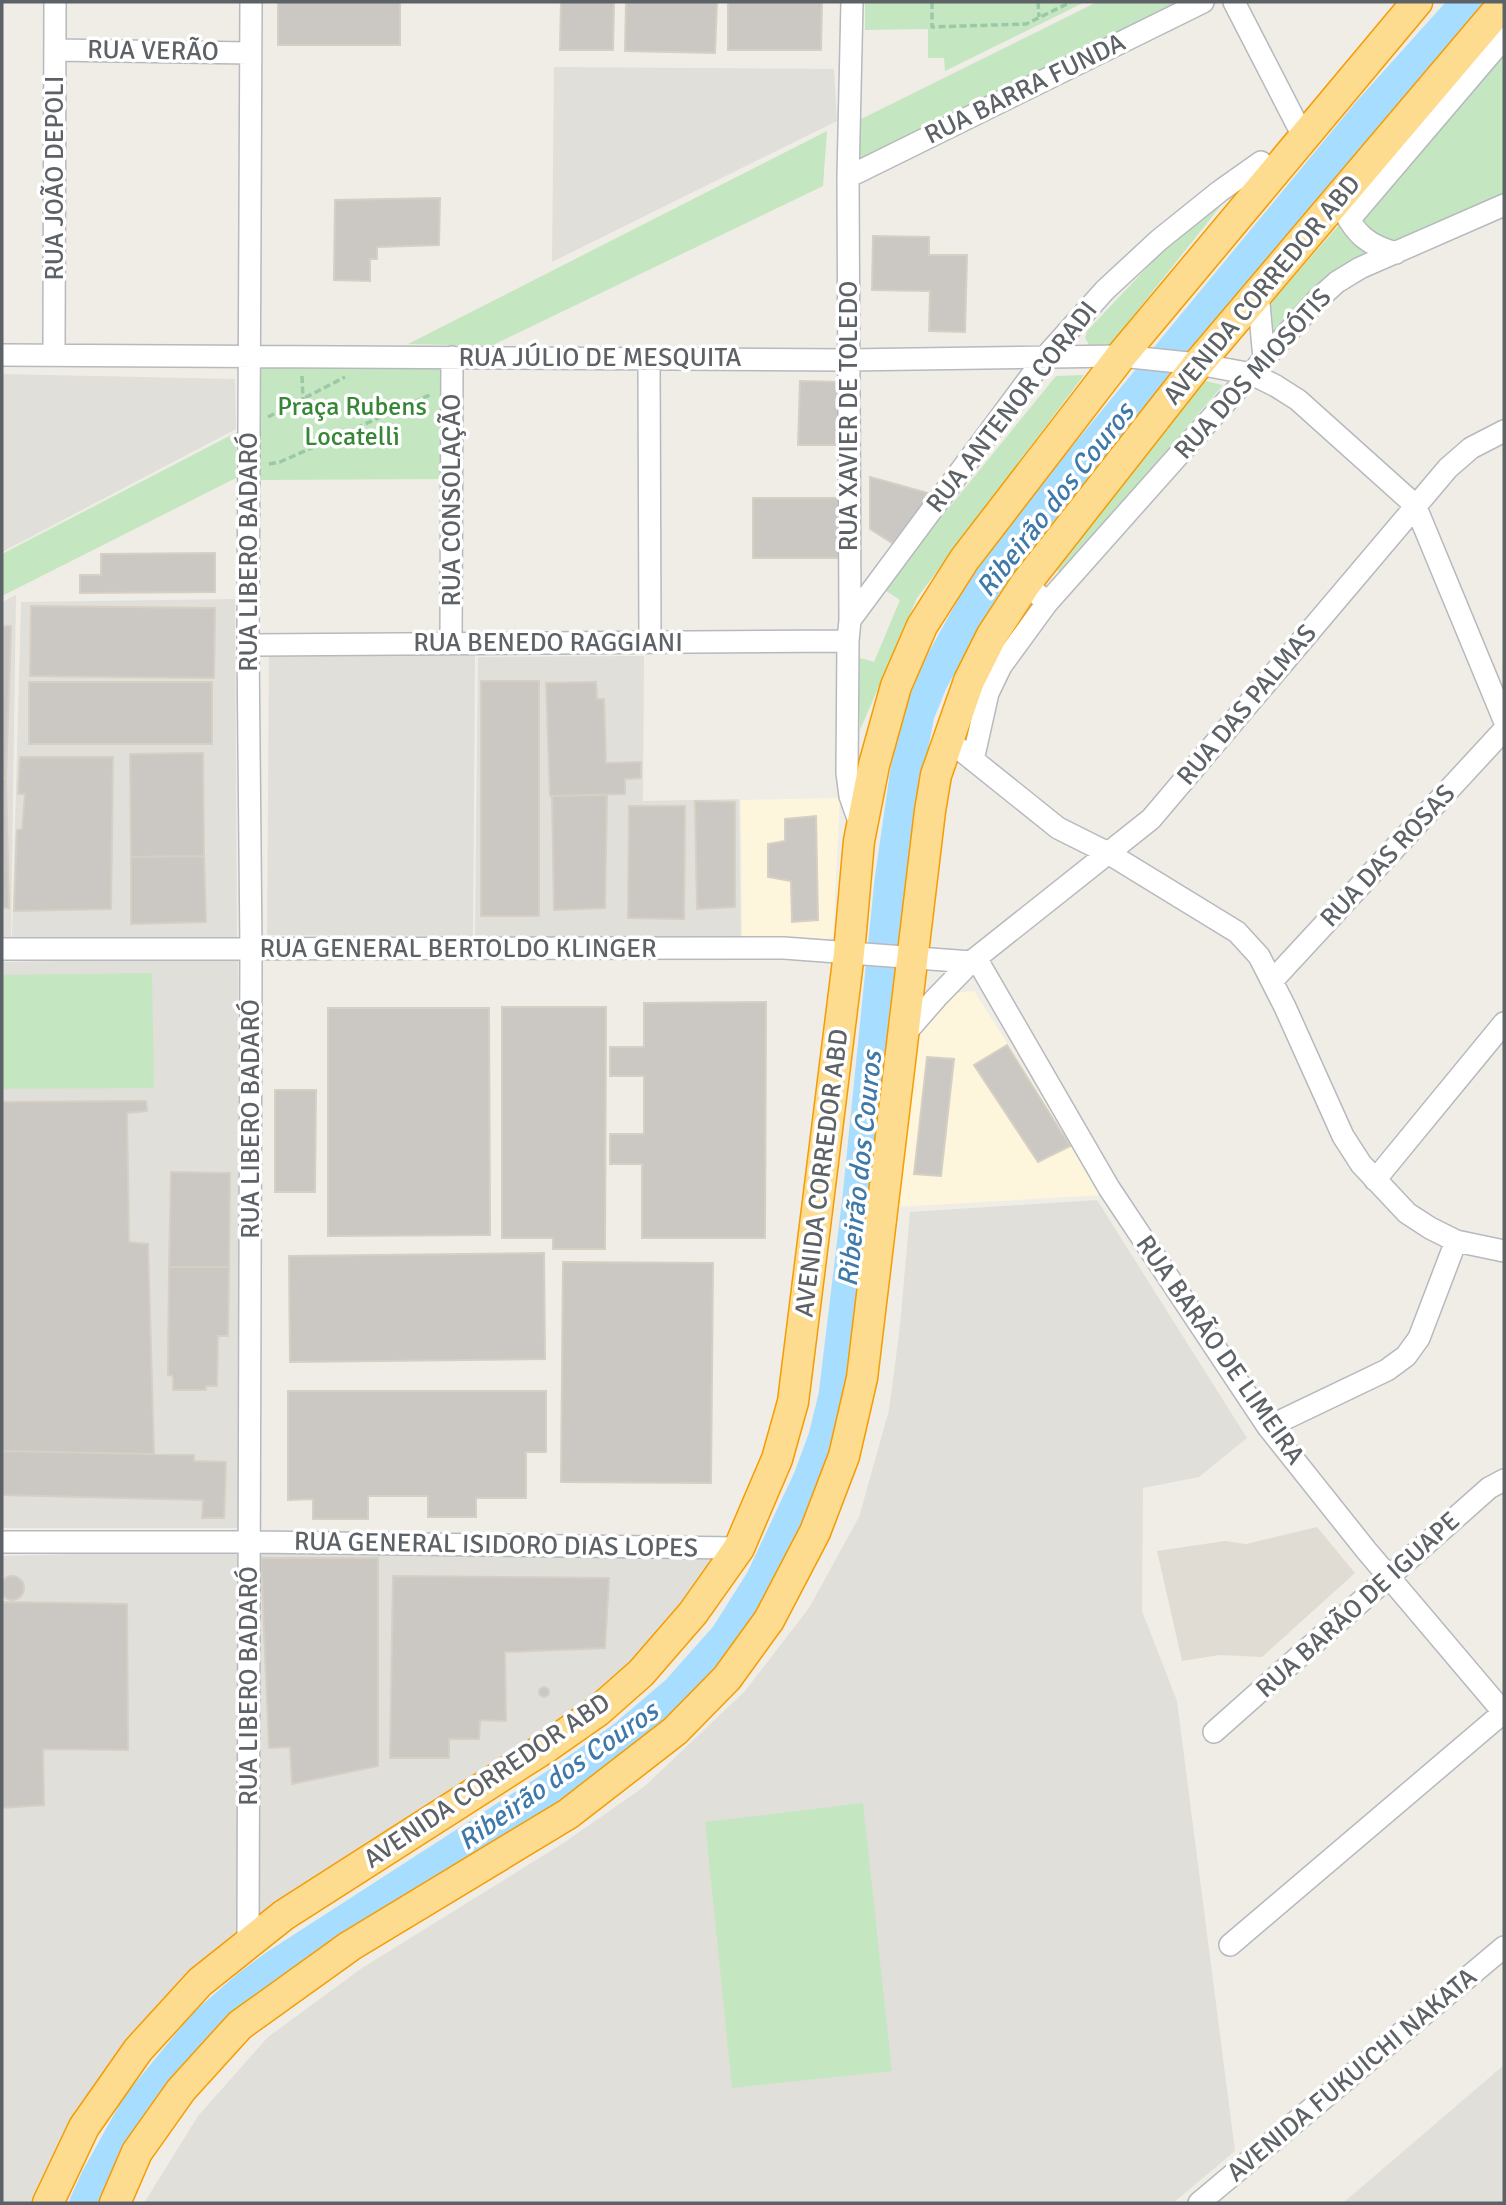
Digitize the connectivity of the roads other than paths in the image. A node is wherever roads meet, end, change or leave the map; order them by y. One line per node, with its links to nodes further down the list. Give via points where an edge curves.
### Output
1 (55, 2): 9 (street, RUA JOÃO DEPOLI)
2 (251, 2): 10 (street, RUA LIBERO BADARÓ)
3 (852, 2): 13 (street, RUA XAVIER DE TOLEDO)
4 (1203, 2): 13 (street, RUA BARRA FUNDA)
5 (1234, 2): 11 (street)
6 (1417, 2): 11 (highway, AVENIDA CORREDOR ABD)
7 (1504, 3): 14 (highway, AVENIDA CORREDOR ABD)
8 (1504, 38): 14 (street, via 1387,176)
9 (55, 50): 10 (street, RUA VERÃO); 19 (street, RUA JOÃO DEPOLI)
10 (250, 53): 20 (street, RUA LIBERO BADARÓ)
11 (1304, 138): 22 (highway, AVENIDA CORREDOR ABD)
12 (1261, 162): 21 (street, RUA ANTENOR CORADI, via 1159,240 1105,290)
13 (848, 177): 25 (street, RUA XAVIER DE TOLEDO)
14 (1343, 204): 16 (street, via 1358,233 1375,247); 17 (highway, AVENIDA CORREDOR ABD)
15 (1504, 205): 16 (street, RUA DOS MIOSÓTIS)
16 (1396, 253): 27 (street, RUA DOS MIOSÓTIS, via 1337,282)
17 (1258, 293): 26 (highway, AVENIDA CORREDOR ABD); 27 (street)
18 (2, 355): 19 (street, RUA JÚLIO DE MESQUITA)
19 (54, 355): 20 (street, RUA JÚLIO DE MESQUITA)
20 (249, 356): 23 (street, RUA JÚLIO DE MESQUITA); 36 (street, RUA LIBERO BADARÓ)
21 (1046, 356): 22 (street, RUA JÚLIO DE MESQUITA); 25 (street, RUA JÚLIO DE MESQUITA); 32 (street, RUA ANTENOR CORADI)
22 (1130, 356): 26 (street, RUA JÚLIO DE MESQUITA); 41 (highway, AVENIDA CORREDOR ABD, via 964,560 922,626 896,686)
23 (452, 357): 24 (street, RUA JÚLIO DE MESQUITA); 35 (street, RUA CONSOLAÇÃO)
24 (649, 359): 25 (street, RUA JÚLIO DE MESQUITA); 34 (street)
25 (848, 360): 32 (street, RUA XAVIER DE TOLEDO)
26 (1189, 363): 27 (street, RUA JÚLIO DE MESQUITA); 30 (highway, AVENIDA CORREDOR ABD)
27 (1258, 367): 29 (street, RUA JÚLIO DE MESQUITA); 31 (street, RUA DOS MIOSÓTIS)
28 (1504, 431): 29 (street, RUA DAS PALMAS, via 1471,448)
29 (1415, 505): 37 (street); 42 (street, RUA DAS PALMAS, via 1151,819)
30 (1026, 583): 31 (street); 39 (highway, AVENIDA CORREDOR ABD, via 992,635)
31 (1048, 603): 40 (street, RUA DOS MIOSÓTIS, via 1001,666 988,693)
32 (850, 620): 33 (street, RUA XAVIER DE TOLEDO)
33 (848, 641): 34 (street, RUA BENEDO RAGGIANI); 41 (street, RUA XAVIER DE TOLEDO, via 847,773)
34 (650, 642): 35 (street, RUA BENEDO RAGGIANI)
35 (452, 643): 36 (street, RUA BENEDO RAGGIANI)
36 (248, 645): 44 (street, RUA LIBERO BADARÓ)
37 (1504, 720)
38 (1504, 730): 48 (street, RUA DAS ROSAS)
39 (947, 739): 40 (street); 46 (highway, AVENIDA CORREDOR ABD, via 936,775)
40 (973, 760): 42 (street, via 1058,828)
41 (861, 828): 45 (highway, AVENIDA CORREDOR ABD)
42 (1108, 853): 47 (street, RUA DAS PALMAS); 48 (street, via 1237,932 1259,956)
43 (2, 949): 44 (street, RUA GENERAL BERTOLDO KLINGER)
44 (251, 950): 45 (street, RUA GENERAL BERTOLDO KLINGER, via 785,948); 57 (street, RUA LIBERO BADARÓ)
45 (855, 953): 46 (street, RUA GENERAL BERTOLDO KLINGER); 58 (highway, AVENIDA CORREDOR ABD, via 793,1402 777,1460)
46 (906, 957): 47 (street); 50 (highway, AVENIDA CORREDOR ABD)
47 (974, 960): 50 (street, RUA DAS PALMAS); 54 (street, RUA BARÃO DE LIMEIRA, via 1109,1188)
48 (1272, 981): 51 (street, via 1343,1136)
49 (1504, 1023): 51 (street)
50 (902, 1037): 66 (highway, AVENIDA CORREDOR ABD, via 862,1378 844,1455 815,1532 769,1620 727,1678 675,1731 568,1814 351,1946 240,2025 181,2090 137,2152)
51 (1375, 1180): 52 (street, via 1407,1213)
52 (1456, 1241): 53 (street); 54 (street, via 1419,1338 1406,1356 1387,1370)
53 (1504, 1251)
54 (1268, 1427): 59 (street, RUA BARÃO DE LIMEIRA)
55 (1504, 1480): 59 (street, RUA BARÃO DE IGUAPE, via 1489,1488)
56 (2, 1542): 57 (street, RUA GENERAL ISIDORO DIAS LOPES)
57 (249, 1542): 58 (street, RUA GENERAL ISIDORO DIAS LOPES); 62 (street, RUA LIBERO BADARÓ)
58 (739, 1548): 62 (highway, AVENIDA CORREDOR ABD, via 693,1613 641,1673 598,1711)
59 (1389, 1577): 60 (street, RUA BARÃO DE LIMEIRA); 61 (street, RUA BARÃO DE IGUAPE)
60 (1504, 1713): 63 (street)
61 (1214, 1732)
62 (248, 1942): 65 (highway, AVENIDA CORREDOR ABD, via 200,1982 138,2050 84,2127)
63 (1230, 1945)
64 (1504, 1947): 67 (street, AVENIDA FUKUICHI NAKATA)
65 (48, 2203)
66 (115, 2203)
67 (1199, 2203)

